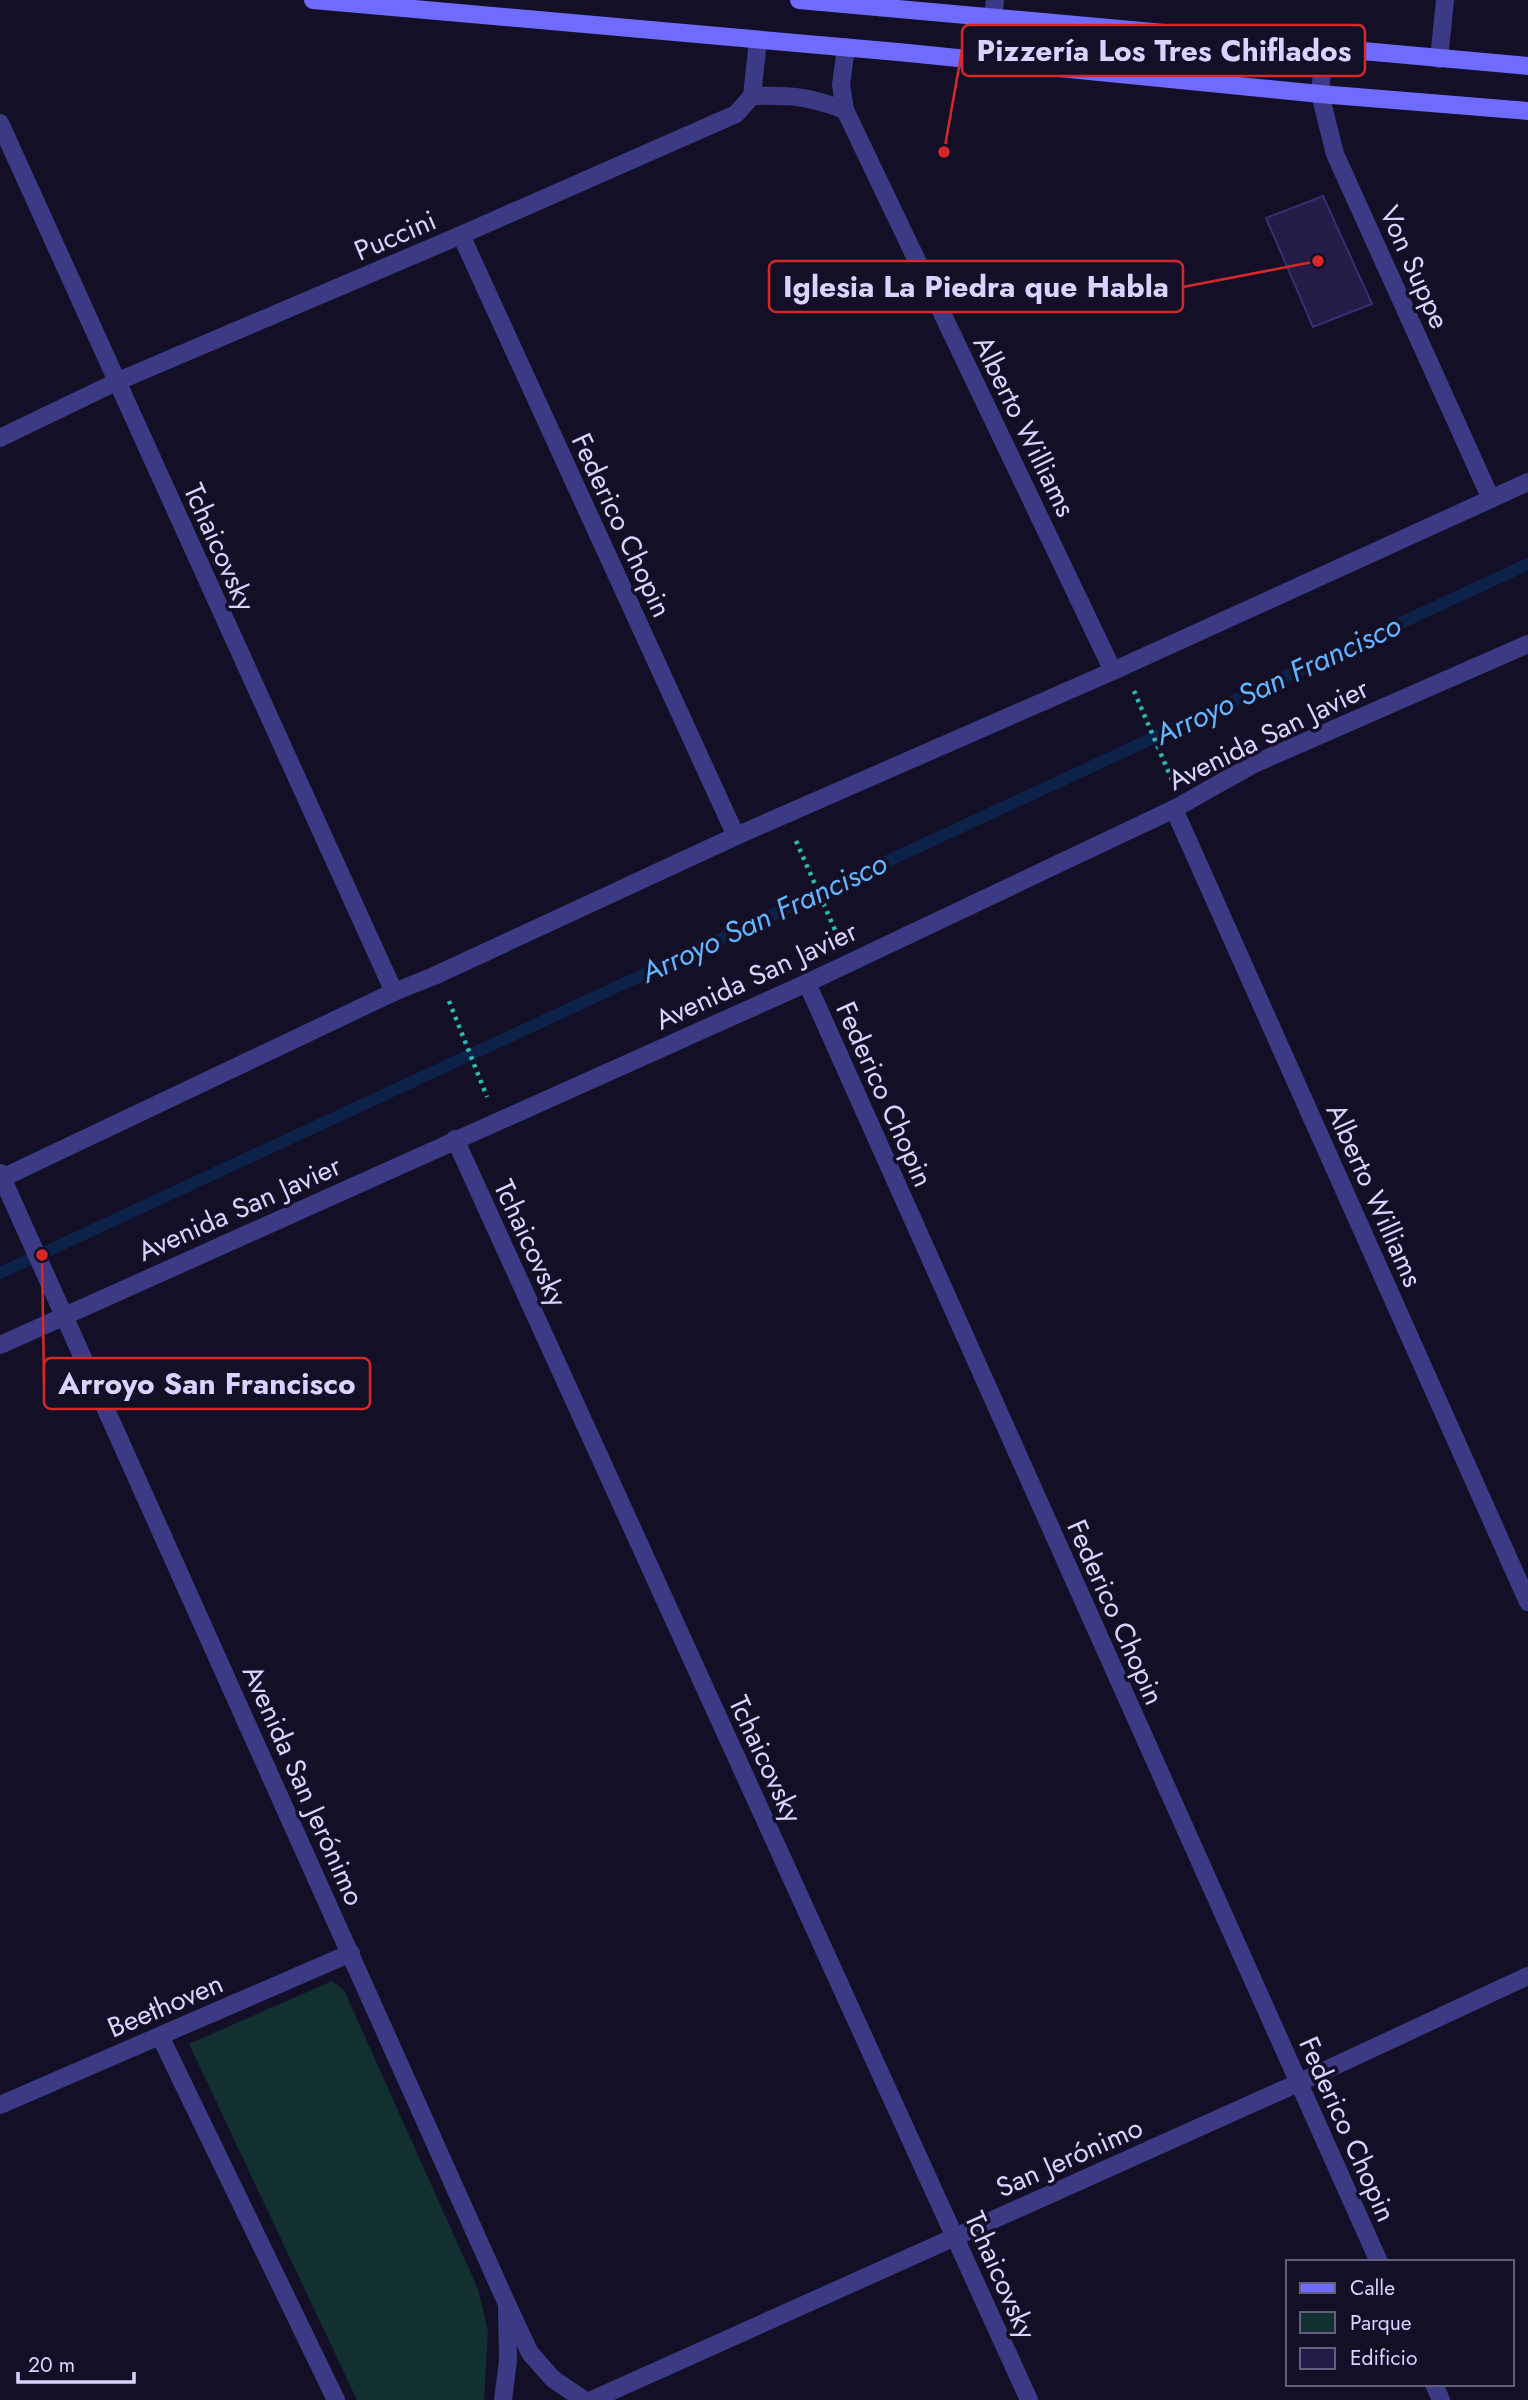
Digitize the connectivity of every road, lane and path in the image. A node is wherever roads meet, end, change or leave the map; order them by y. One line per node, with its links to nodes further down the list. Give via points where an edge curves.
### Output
1 (313, 0): 5 (main road)
2 (799, 0): 4 (main road)
3 (1444, 0): 8 (street)
4 (994, 9): 7 (main road)
5 (758, 40): 6 (main road); 11 (street)
6 (846, 47): 10 (main road); 12 (street, Alberto Williams, via 841,85)
7 (1324, 49): 8 (main road); 10 (street, Von Suppe)
8 (1439, 59): 9 (main road)
9 (1528, 66)
10 (1320, 94): 13 (main road); 19 (street, Von Suppe, via 1335,154)
11 (752, 96): 12 (street, via 793,95); 15 (street, Puccini, via 736,114)
12 (845, 110): 21 (street, Alberto Williams)
13 (1528, 111)
14 (0, 123): 16 (street, Tchaicovsky)
15 (461, 236): 16 (street, Puccini); 25 (street, Federico Chopin)
16 (116, 382): 17 (street, Puccini); 29 (street, Tchaicovsky)
17 (0, 438)
18 (1528, 482): 19 (street)
19 (1491, 499): 21 (street)
20 (1528, 644): 24 (street, Avenida San Javier, via 1254,764)
21 (1113, 671): 25 (street)
22 (1135, 692): 23 (path)
23 (1165, 762)
24 (1174, 809): 28 (street, Avenida San Javier); 36 (street, Alberto Williams)
25 (736, 836): 29 (street)
26 (794, 836): 27 (path)
27 (831, 920)
28 (807, 982): 32 (street, Avenida San Javier); 40 (street, Federico Chopin)
29 (394, 992): 33 (street)
30 (450, 1004): 31 (path)
31 (479, 1078)
32 (455, 1139): 34 (street, Avenida San Javier); 42 (street, Tchaicovsky)
33 (1, 1177): 34 (street, Avenida San Jerónimo)
34 (65, 1314): 35 (street, Avenida San Javier); 37 (street, Avenida San Jerónimo)
35 (0, 1345)
36 (1528, 1602)
37 (351, 1953): 39 (street, Beethoven); 44 (street, Avenida San Jerónimo)
38 (1528, 1976): 40 (street, San Jerónimo)
39 (160, 2036): 41 (street, Beethoven); 45 (street)
40 (1298, 2083): 42 (street, San Jerónimo); 43 (street, Federico Chopin)
41 (0, 2105)
42 (956, 2237): 48 (street, San Jerónimo); 49 (street, Tchaicovsky)
43 (1378, 2260)
44 (507, 2304): 46 (street); 47 (street, Avenida San Jerónimo, via 530,2353 552,2379)
45 (336, 2400)
46 (503, 2400)
47 (583, 2400)
48 (592, 2400)
49 (1029, 2400)

